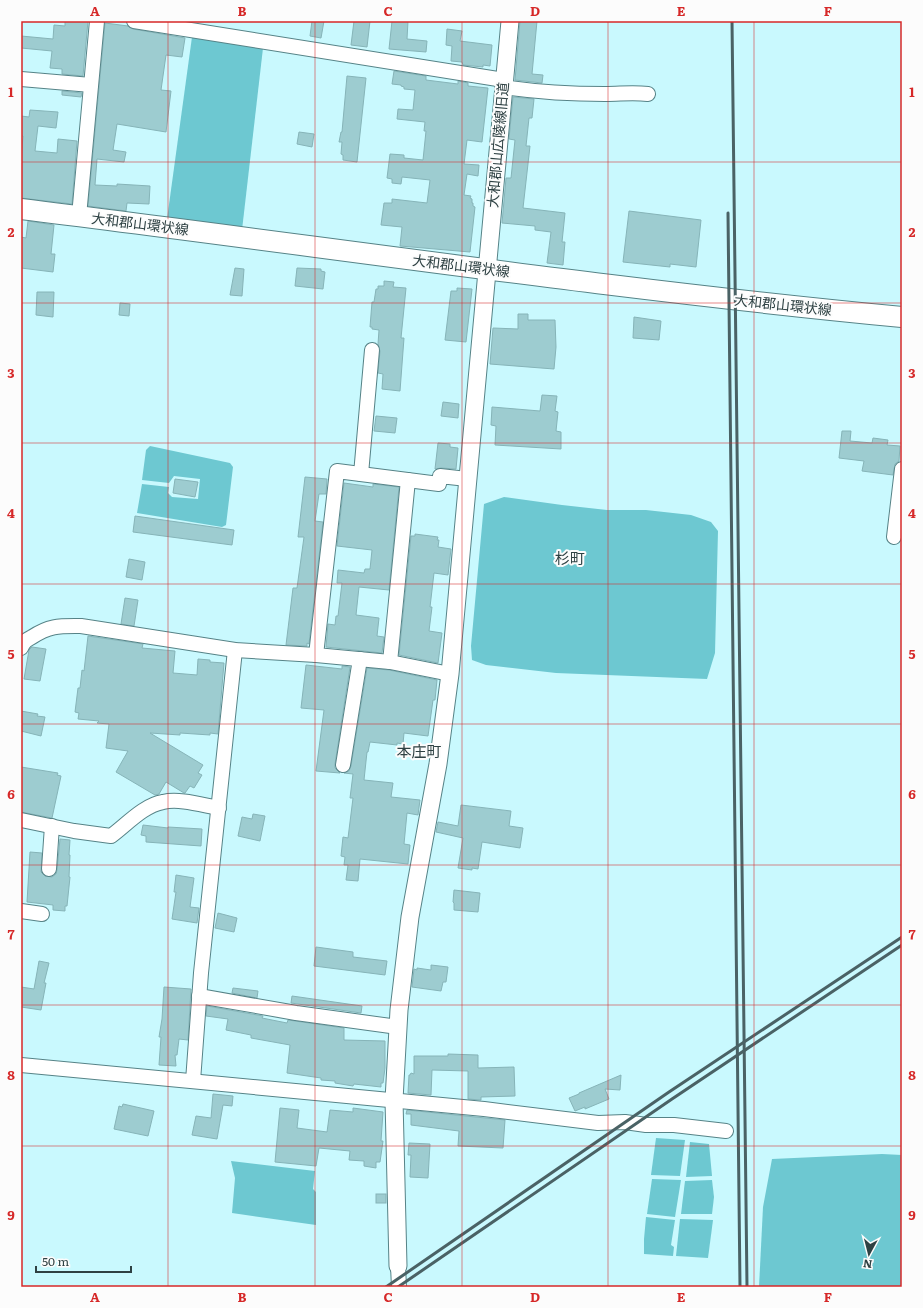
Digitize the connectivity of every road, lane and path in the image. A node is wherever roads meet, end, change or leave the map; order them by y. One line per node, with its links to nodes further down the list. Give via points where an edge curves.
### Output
1 (97, 21): 6 (street)
2 (134, 21): 5 (street)
3 (510, 21): 5 (street, 大和郡山広陵線旧道)
4 (21, 79): 6 (street)
5 (504, 84): 7 (street, via 538,92); 10 (street, 大和郡山広陵線旧道)
6 (91, 85): 9 (street)
7 (648, 94)
8 (21, 209): 9 (main road, 大和郡山環状線)
9 (79, 216): 10 (main road, 大和郡山環状線)
10 (486, 270): 11 (main road, 大和郡山環状線); 15 (street, 大和郡山広陵線旧道)
11 (902, 318)
12 (372, 350): 14 (street)
13 (902, 469): 17 (street)
14 (361, 474): 16 (street); 20 (street, via 337,471)
15 (467, 479): 16 (street, via 440,476 439,484); 23 (street, 大和郡山広陵線旧道)
16 (408, 480): 22 (street)
17 (894, 537)
18 (22, 644): 19 (street, via 44,629 81,626)
19 (235, 650): 20 (street); 25 (street)
20 (316, 655): 21 (street)
21 (360, 659): 22 (street); 24 (street)
22 (390, 662): 23 (street)
23 (450, 674): 32 (street, 大和郡山広陵線旧道, via 438,764 410,917)
24 (343, 765)
25 (219, 808): 27 (street, via 163,802 149,807 111,836 74,832); 31 (street)
26 (21, 820): 27 (street)
27 (52, 826): 28 (street)
28 (49, 869)
29 (21, 911): 30 (street)
30 (42, 914)
31 (200, 996): 32 (street); 34 (street)
32 (398, 1027): 35 (street, 大和郡山広陵線旧道)
33 (21, 1065): 34 (street)
34 (193, 1081): 35 (street)
35 (394, 1100): 36 (street, via 598,1123 674,1125); 37 (street, 大和郡山広陵線旧道)
36 (726, 1131)
37 (398, 1266): 38 (street)
38 (399, 1287)

